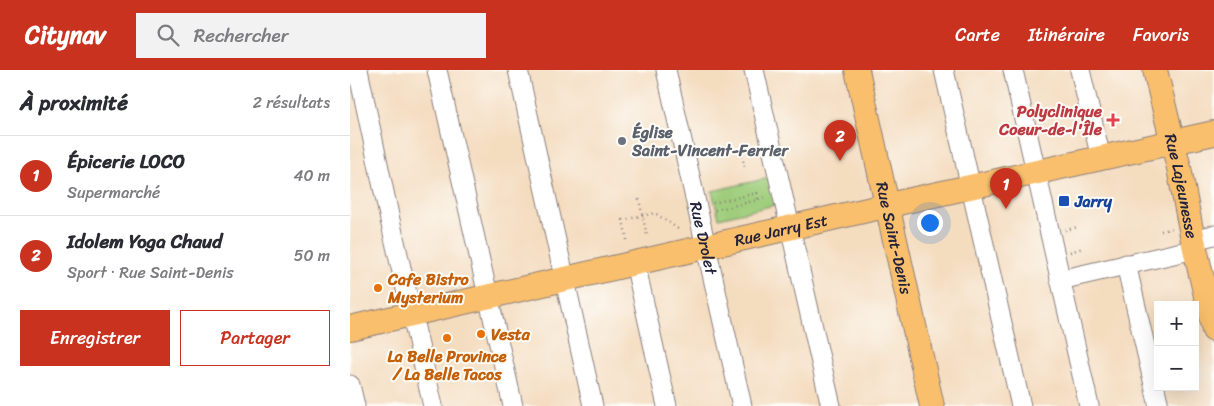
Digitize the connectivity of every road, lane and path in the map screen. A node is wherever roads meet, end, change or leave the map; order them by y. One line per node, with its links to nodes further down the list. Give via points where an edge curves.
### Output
1 (358, 70): 43 (street)
2 (437, 70): 42 (street)
3 (518, 70): 40 (street)
4 (666, 70): 35 (street, Rue Drolet)
5 (754, 70): 29 (street)
6 (857, 70): 24 (main road, Rue Saint-Denis)
7 (944, 70): 17 (street)
8 (1013, 70): 16 (street)
9 (1080, 70): 14 (street)
10 (1155, 70): 12 (main road, Rue Lajeunesse)
11 (1214, 133): 12 (main road, Rue Jarry Est)
12 (1173, 142): 14 (main road, Rue Jarry Est); 33 (main road, Rue Lajeunesse)
13 (741, 152): 15 (path)
14 (1101, 158): 16 (main road, Rue Jarry Est)
15 (745, 168)
16 (1036, 173): 17 (main road, Rue Jarry Est); 41 (street)
17 (971, 187): 24 (main road, Rue Jarry Est); 55 (street)
18 (740, 197): 20 (path, via 757,193); 22 (path); 23 (path)
19 (639, 200): 26 (path)
20 (758, 200): 21 (path, via 769,196); 23 (path)
21 (770, 201)
22 (713, 203)
23 (742, 203): 25 (path)
24 (887, 206): 29 (main road, Rue Jarry Est); 54 (main road, Rue Saint-Denis)
25 (715, 210)
26 (642, 216): 28 (path, via 655,213); 32 (path); 34 (path, via 622,220)
27 (1078, 227): 31 (path)
28 (678, 228)
29 (790, 228): 35 (main road, Rue Jarry Est); 53 (street)
30 (1160, 230): 33 (path)
31 (1062, 231)
32 (647, 236)
33 (1195, 238): 39 (street); 45 (main road, Rue Lajeunesse)
34 (627, 240)
35 (706, 247): 38 (main road, Rue Jarry Est); 52 (street, Rue Drolet)
36 (1083, 248): 37 (path)
37 (1067, 253)
38 (635, 263): 40 (main road, Rue Jarry Est); 51 (street)
39 (1126, 264): 41 (street); 57 (street)
40 (565, 280): 42 (main road, Rue Jarry Est); 50 (street)
41 (1060, 280): 56 (street)
42 (488, 297): 43 (main road, Rue Jarry Est); 49 (street)
43 (412, 314): 44 (main road, Rue Jarry Est); 48 (street)
44 (350, 328)
45 (1214, 330)
46 (350, 386): 47 (street)
47 (355, 406)
48 (433, 406)
49 (512, 406)
50 (593, 406)
51 (667, 406)
52 (742, 406)
53 (831, 406)
54 (932, 406)
55 (1021, 406)
56 (1089, 406)
57 (1159, 406)

